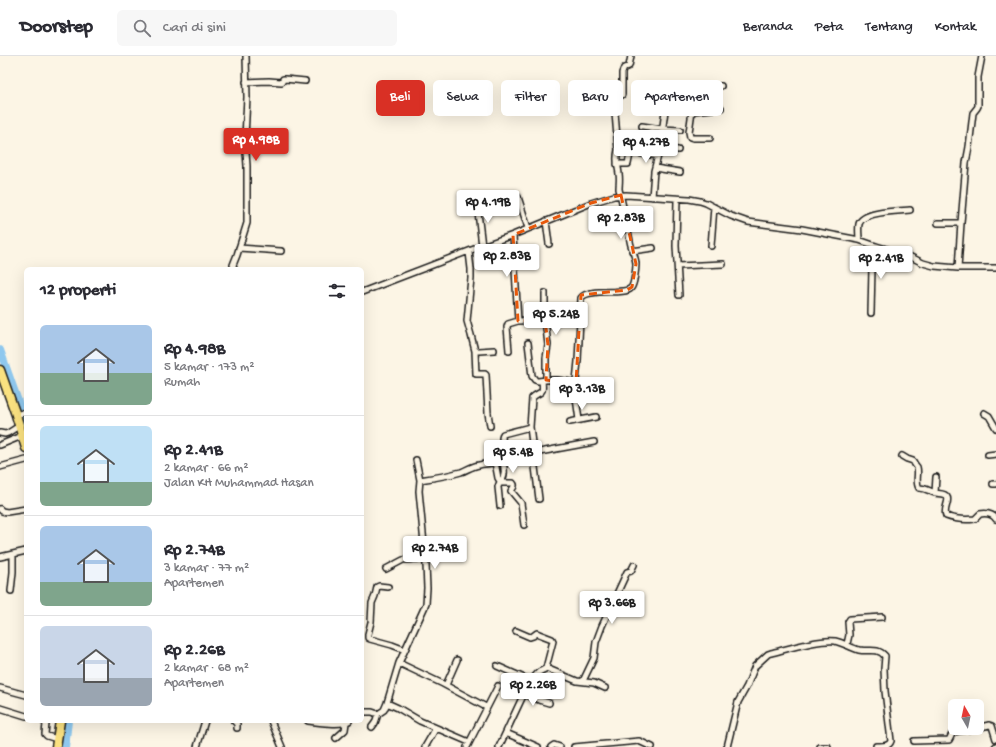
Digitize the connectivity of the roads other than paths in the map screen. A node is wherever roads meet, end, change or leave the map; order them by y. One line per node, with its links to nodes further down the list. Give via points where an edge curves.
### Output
1 (246, 56): 5 (street)
2 (631, 56): 15 (street, via 629,66 624,68 622,73 622,95 614,100)
3 (982, 56): 27 (street, via 978,78 978,106 973,112 966,163)
4 (305, 81): 5 (street, via 283,79 281,82)
5 (246, 82): 35 (street, via 247,223)
6 (664, 116): 9 (street)
7 (691, 116): 11 (street, via 690,137)
8 (642, 126): 9 (street)
9 (662, 129): 10 (street); 12 (street)
10 (680, 130)
11 (710, 138)
12 (660, 148): 13 (street); 14 (street)
13 (678, 150)
14 (658, 156): 15 (street, via 631,152 628,164); 16 (street)
15 (617, 164): 18 (street)
16 (655, 168): 17 (street); 20 (street)
17 (680, 172)
18 (621, 195): 20 (street); 25 (street); 38 (street)
19 (518, 197): 28 (street)
20 (652, 197): 21 (street)
21 (677, 198): 23 (street, via 700,201); 41 (street)
22 (477, 204): 32 (street)
23 (714, 207): 30 (street, via 748,222); 33 (street)
24 (910, 210): 30 (street, via 878,213 864,218 859,224)
25 (546, 221): 28 (street); 31 (street)
26 (938, 223): 27 (street)
27 (961, 223): 43 (street)
28 (528, 228): 29 (street)
29 (513, 235): 32 (street); 50 (street)
30 (859, 240): 34 (street)
31 (549, 244)
32 (482, 246): 39 (street)
33 (710, 246)
34 (876, 246): 43 (street, via 904,254 923,264); 48 (street, via 872,268)
35 (239, 248): 37 (street); 42 (street)
36 (654, 248): 38 (street)
37 (281, 251)
38 (632, 251): 58 (street, via 636,264 630,289 582,295)
39 (469, 252): 45 (street); 53 (street, via 471,287 466,322)
40 (723, 264): 41 (street)
41 (678, 266): 47 (street)
42 (234, 267)
43 (958, 268): 44 (street)
44 (996, 268)
45 (364, 291)
46 (545, 293): 49 (street)
47 (679, 295)
48 (871, 313)
49 (545, 320): 50 (street); 57 (street, via 548,345)
50 (518, 321): 54 (street, via 508,324)
51 (528, 343): 57 (street, via 532,376 538,381)
52 (494, 350): 53 (street)
53 (476, 351): 66 (street, via 476,374 486,375)
54 (509, 351)
55 (0, 370): 56 (main road)
56 (2, 379): 61 (main road)
57 (544, 380): 58 (street); 67 (street, via 541,393 532,397)
58 (576, 383): 63 (street)
59 (24, 412): 61 (street)
60 (984, 413): 68 (street, via 989,416)
61 (17, 414): 65 (main road)
62 (596, 417): 63 (street)
63 (579, 420): 64 (street)
64 (570, 422)
65 (19, 426): 69 (street, via 8,433); 70 (main road)
66 (490, 426)
67 (530, 427): 74 (street); 79 (street, via 503,434 506,457)
68 (996, 428)
69 (0, 433)
70 (22, 436): 71 (main road); 73 (street)
71 (24, 442)
72 (594, 442): 74 (street)
73 (0, 444)
74 (534, 453): 87 (street)
75 (996, 454): 76 (street)
76 (988, 455)
77 (902, 456): 86 (street, via 914,461 918,487)
78 (416, 460): 84 (street)
79 (503, 460): 81 (street); 85 (street, via 505,475)
80 (24, 461): 82 (street)
81 (496, 462): 84 (street); 85 (street)
82 (0, 467)
83 (936, 477): 86 (street)
84 (420, 480): 95 (street)
85 (501, 482): 88 (street, via 498,487); 92 (street, via 513,482 514,487 511,491 521,503)
86 (935, 493): 91 (street, via 947,496 946,516 975,519 980,514 990,514)
87 (539, 499)
88 (500, 506)
89 (0, 509): 90 (street, via 7,512)
90 (24, 509)
91 (996, 519)
92 (524, 524)
93 (24, 552): 94 (street)
94 (13, 555): 96 (street); 100 (street)
95 (425, 558): 98 (street, via 403,560); 104 (street, via 426,604)
96 (0, 559)
97 (634, 565): 110 (street, via 631,571 627,572 602,626 594,658)
98 (386, 569)
99 (388, 587): 104 (street, via 378,586 376,589 368,638)
100 (11, 591)
101 (882, 617): 103 (street, via 850,619)
102 (516, 631): 108 (street, via 530,637 536,633 553,640)
103 (847, 644): 141 (street, via 859,650 873,650 886,656 885,691 891,744); 151 (street, via 827,640 768,654 755,666 738,702)
104 (405, 650): 106 (street)
105 (457, 660): 111 (street)
106 (399, 663): 111 (street); 117 (street)
107 (497, 666): 109 (street)
108 (546, 668): 109 (street); 110 (street)
109 (531, 681): 116 (street)
110 (583, 681): 114 (street)
111 (446, 685): 119 (street)
112 (498, 686): 119 (street)
113 (0, 688): 115 (street)
114 (605, 688)
115 (24, 694)
116 (524, 694): 118 (street); 134 (street)
117 (387, 703): 122 (street, via 384,710); 133 (street)
118 (549, 703)
119 (486, 707): 140 (street)
120 (0, 708): 123 (street)
121 (364, 712): 122 (street)
122 (378, 714): 131 (street)
123 (24, 715)
124 (45, 723): 139 (street, via 45,734)
125 (60, 723): 139 (main road)
126 (204, 723): 142 (street)
127 (236, 723): 132 (street)
128 (271, 723): 143 (street)
129 (347, 723): 136 (street, via 345,730)
130 (984, 726): 137 (street, via 992,726)
131 (372, 727)
132 (237, 728)
133 (436, 728): 140 (street); 144 (street)
134 (506, 733): 145 (street); 146 (street)
135 (952, 735): 138 (street, via 949,740)
136 (336, 738)
137 (996, 739)
138 (914, 741)
139 (57, 743)
140 (468, 744)
141 (876, 746)
142 (197, 747)
143 (282, 747)
144 (425, 747)
145 (499, 747)
146 (538, 747)
147 (551, 747): 148 (street)
148 (560, 747)
149 (574, 747): 150 (street, via 636,741)
150 (652, 747)
151 (728, 747)
152 (820, 747): 153 (street)
153 (828, 747)

